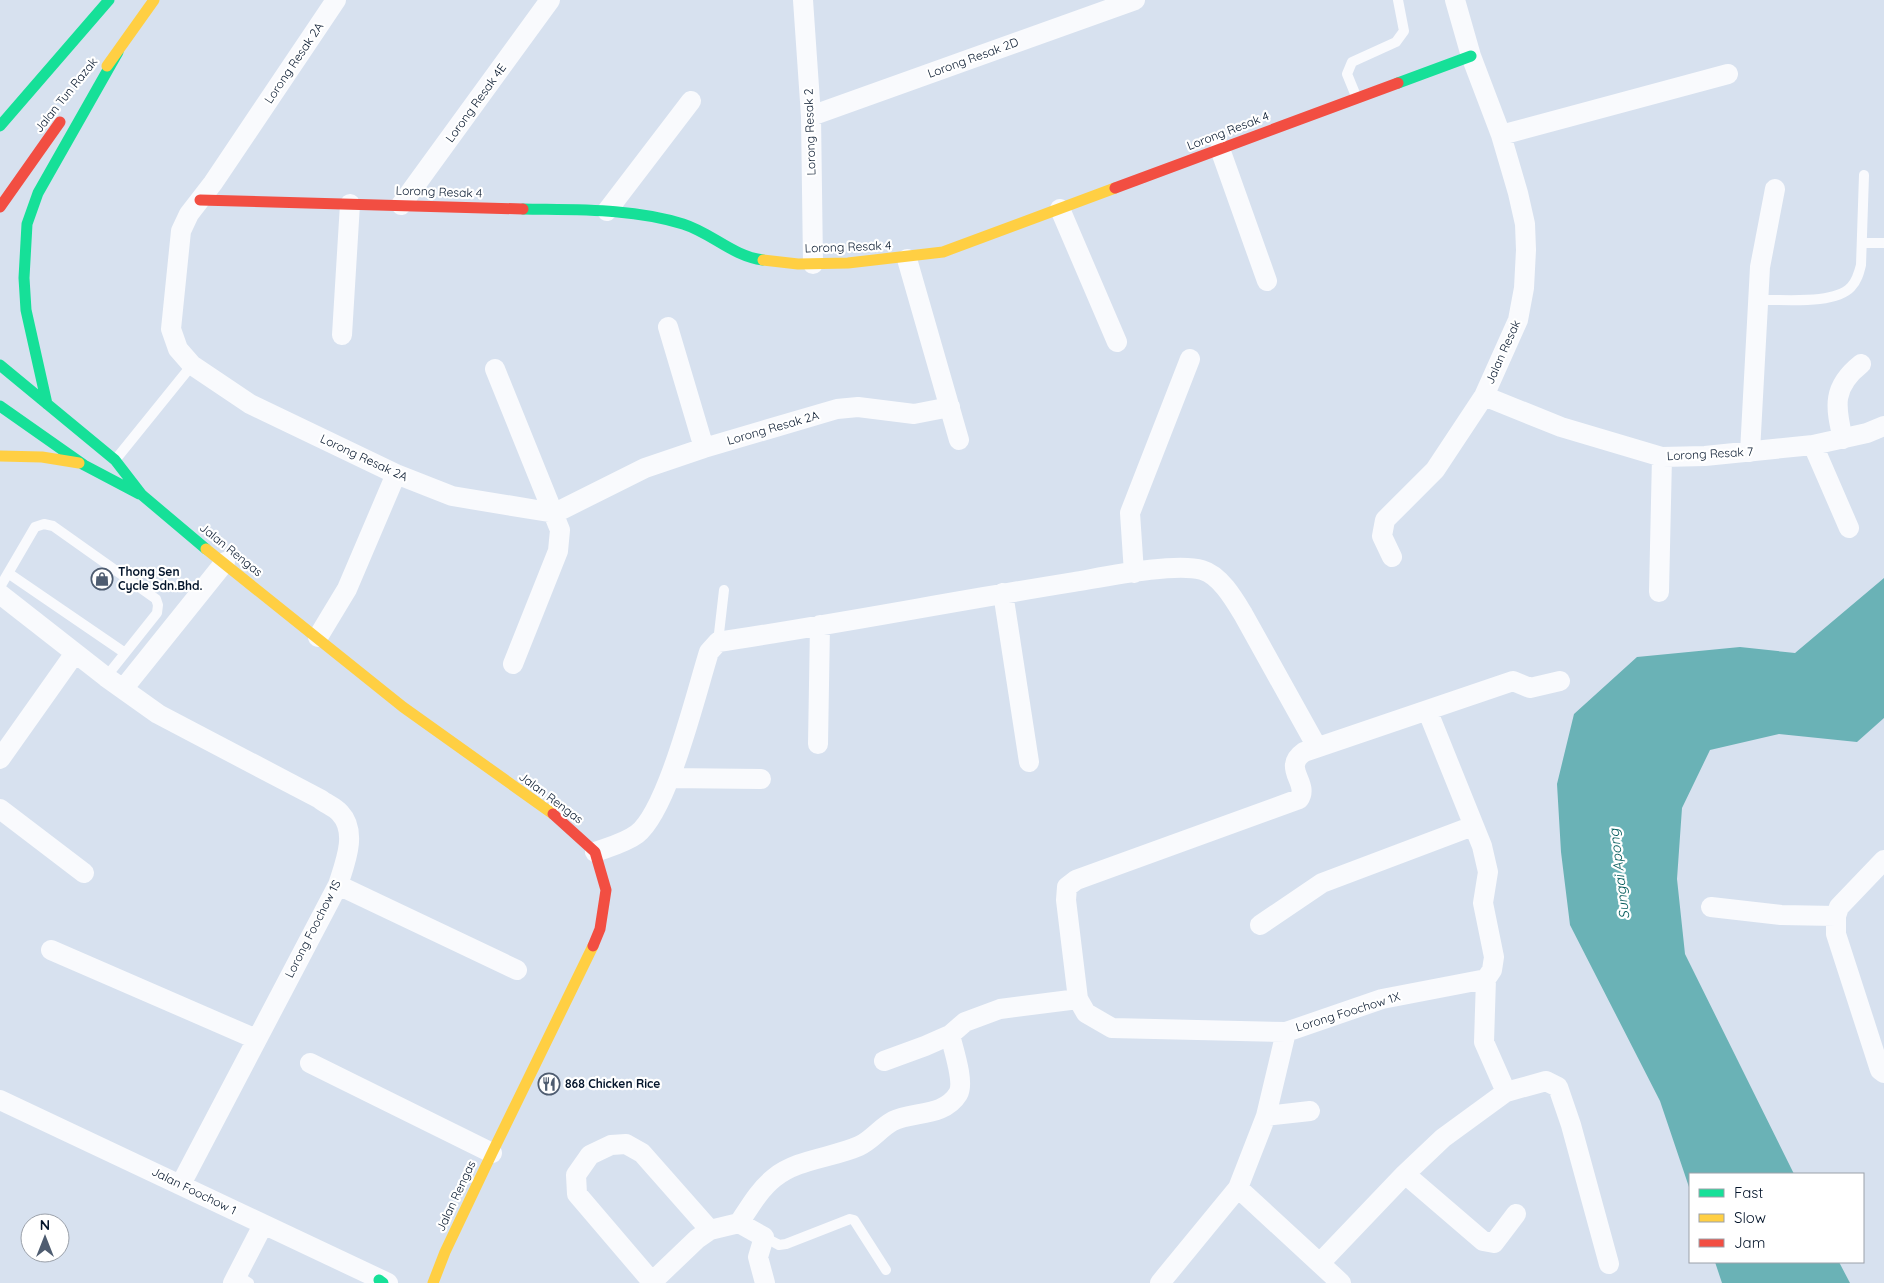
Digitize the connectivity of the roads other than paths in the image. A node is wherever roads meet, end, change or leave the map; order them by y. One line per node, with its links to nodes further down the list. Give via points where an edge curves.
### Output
1 (108, 0): 15 (main road)
2 (154, 0): 9 (main road, Jalan Tun Razak)
3 (336, 0): 20 (street, Lorong Resak 2A)
4 (550, 0): 22 (street, Lorong Resak 4E)
5 (803, 0): 14 (street, Lorong Resak 2)
6 (1135, 0): 14 (street, Lorong Resak 2D)
7 (1398, 0): 12 (lane, via 1404,31 1396,42 1352,62 1347,74)
8 (1455, 0): 10 (street, Jalan Resak)
9 (118, 52): 23 (main road, Jalan Tun Razak, via 69,112); 41 (main road, via 38,193 27,224 26,310)
10 (1471, 56): 12 (main road, Lorong Resak 4); 16 (street, Jalan Resak)
11 (1728, 74): 16 (street)
12 (1356, 97): 17 (main road, Lorong Resak 4)
13 (690, 101): 25 (street)
14 (811, 116): 29 (street, Lorong Resak 2)
15 (0, 126)
16 (1502, 136): 40 (street, Jalan Resak, via 1525,224 1524,288 1518,320)
17 (1220, 149): 24 (main road, Lorong Resak 4); 30 (street)
18 (1864, 175): 26 (lane)
19 (1775, 189): 31 (street, via 1760,267)
20 (200, 200): 21 (main road, Lorong Resak 4); 38 (street, Lorong Resak 2A, via 181,231 171,329 178,349)
21 (350, 204): 22 (main road, Lorong Resak 4); 33 (street)
22 (401, 205): 25 (main road, Lorong Resak 4)
23 (0, 207)
24 (1060, 209): 28 (main road, Lorong Resak 4, via 943,252); 34 (street)
25 (607, 211): 29 (main road, Lorong Resak 4, via 670,218 698,230 723,248 752,259)
26 (1862, 243): 27 (lane); 31 (lane, via 1858,277 1840,294 1828,298)
27 (1884, 243)
28 (907, 259): 29 (main road, Lorong Resak 4); 43 (street)
29 (813, 264)
30 (1267, 281)
31 (1760, 300): 49 (street)
32 (668, 327): 48 (street)
33 (342, 335)
34 (1117, 342)
35 (1190, 359): 61 (street, via 1130,513)
36 (1861, 364): 45 (street, via 1839,389 1836,412)
37 (0, 365): 41 (main road, Jalan Rengas)
38 (192, 365): 52 (lane); 54 (street, Lorong Resak 2A, via 250,404)
39 (495, 369): 56 (street)
40 (1484, 396): 51 (street, Lorong Resak 7, via 1561,426); 58 (street, Jalan Resak, via 1436,470 1385,520 1382,536)
41 (48, 404): 52 (main road, Jalan Rengas)
42 (0, 406): 53 (main road, Jalan Rengas)
43 (950, 406): 46 (street); 48 (street, Lorong Resak 2A, via 914,414 858,407 837,409)
44 (1884, 426): 45 (street, Lorong Resak 7)
45 (1842, 439): 47 (street, Lorong Resak 7)
46 (959, 440)
47 (1813, 445): 49 (street, Lorong Resak 7); 57 (street)
48 (704, 448): 56 (street, Lorong Resak 2A, via 645,468)
49 (1750, 452): 51 (street, Lorong Resak 7)
50 (0, 456): 53 (main road, via 42,457)
51 (1662, 457): 64 (street)
52 (116, 460): 55 (main road, Jalan Rengas)
53 (79, 463): 55 (main road, Jalan Rengas)
54 (396, 474): 56 (street, Lorong Resak 2A, via 452,496); 68 (street, via 347,589)
55 (142, 495): 59 (main road, Jalan Rengas)
56 (554, 513): 72 (street, via 560,530 558,551)
57 (1848, 528)
58 (1392, 557)
59 (225, 562): 68 (main road, Jalan Rengas); 75 (street)
60 (8, 573): 62 (lane); 71 (lane); 71 (lane, via 35,527 53,526 156,599 157,613)
61 (1134, 573): 65 (street); 78 (street, via 1189,568 1204,570 1215,578 1243,614)
62 (0, 588)
63 (724, 590): 69 (lane)
64 (1659, 592)
65 (1003, 593): 67 (street); 80 (street)
66 (0, 594): 70 (street, Lorong Foochow 1S)
67 (820, 625): 69 (street); 77 (street)
68 (318, 637): 85 (main road, Jalan Rengas, via 403,707 564,822)
69 (718, 642): 81 (street, via 709,652)
70 (75, 653): 73 (street, Lorong Foochow 1S); 79 (street)
71 (125, 653): 73 (lane)
72 (513, 664)
73 (106, 677): 75 (street, Lorong Foochow 1S)
74 (1560, 681): 76 (street, via 1530,688 1513,681)
75 (123, 689): 88 (street, Lorong Foochow 1S, via 158,714 340,813 349,829 348,853)
76 (1428, 712): 78 (street); 84 (street)
77 (818, 744)
78 (1317, 747): 95 (street, via 1304,752 1296,761 1295,771 1302,788 1299,800 1156,849 1076,880 1067,887)
79 (0, 759)
80 (1029, 762)
81 (670, 778): 82 (street); 85 (street, via 648,824 624,841)
82 (761, 779)
83 (0, 809): 87 (street)
84 (1473, 826): 91 (street, via 1322,882); 94 (street, via 1488,872 1483,903 1494,957 1492,970)
85 (595, 852): 106 (main road, Jalan Rengas, via 606,890 600,929)
86 (1884, 860): 90 (street, via 1839,907)
87 (84, 873)
88 (338, 885): 93 (street); 98 (street, Lorong Foochow 1S)
89 (1711, 907): 90 (street, via 1781,916)
90 (1836, 916): 101 (street, via 1836,934 1880,1070)
91 (1260, 925)
92 (52, 950): 98 (street)
93 (517, 970)
94 (1486, 979): 96 (street, Lorong Foochow 1X, via 1382,999); 102 (street, via 1484,1042)
95 (1078, 999): 96 (street, via 1086,1013 1112,1028); 97 (street, via 1000,1010 965,1022)
96 (1286, 1032): 105 (street, Lorong Foochow 1X)
97 (950, 1034): 99 (street); 111 (street, via 960,1078 959,1093 949,1103 938,1110 892,1122 858,1146 794,1167 774,1178 752,1202)
98 (256, 1039): 108 (street, Lorong Foochow 1S)
99 (884, 1061)
100 (310, 1063): 106 (street)
101 (1884, 1073)
102 (1506, 1092): 107 (street, via 1443,1138); 116 (street, via 1546,1081 1558,1087)
103 (0, 1100): 108 (street, Jalan Foochow 1)
104 (1310, 1111): 105 (street)
105 (1266, 1116): 109 (street, Lorong Foochow 1X)
106 (492, 1153): 120 (main road, Jalan Rengas)
107 (1405, 1174): 110 (street, via 1482,1241 1494,1243); 115 (street)
108 (181, 1184): 112 (street, Jalan Foochow 1)
109 (1238, 1188): 115 (street); 123 (street, Lorong Foochow 1X)
110 (1516, 1214)
111 (739, 1223): 113 (street); 114 (street)
112 (263, 1225): 118 (street); 119 (street, Jalan Foochow 1)
113 (710, 1230): 121 (street); 121 (street, via 642,1153 626,1144 611,1145 590,1155 576,1175 578,1194)
114 (764, 1237): 117 (lane, via 780,1245 786,1244 854,1220); 122 (street, via 758,1257)
115 (1320, 1263): 124 (street)
116 (1609, 1264)
117 (886, 1270)
118 (240, 1280)
119 (383, 1282)
120 (433, 1283)
121 (652, 1283)
122 (765, 1283)
123 (1160, 1283)
124 (1340, 1283)

